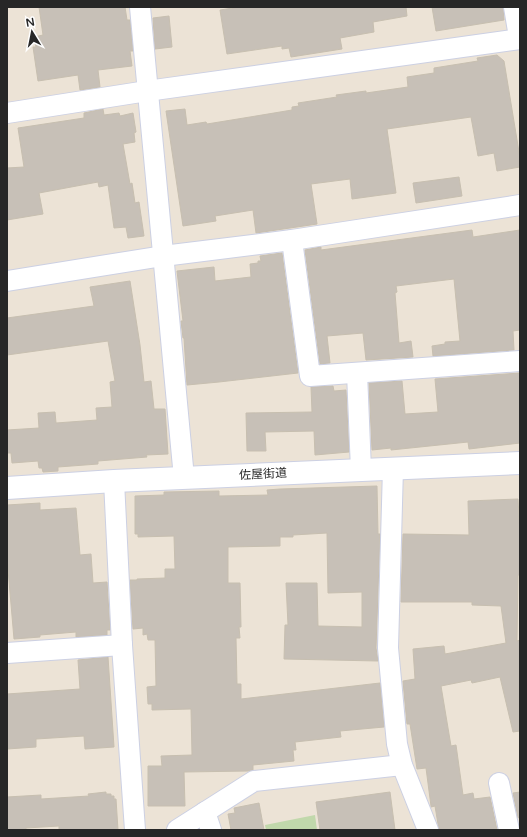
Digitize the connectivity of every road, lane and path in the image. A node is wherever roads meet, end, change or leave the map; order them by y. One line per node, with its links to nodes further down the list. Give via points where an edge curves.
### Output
1 (140, 7): 4 (street)
2 (515, 7): 3 (street)
3 (520, 38): 4 (street)
4 (147, 91): 5 (street); 8 (street)
5 (7, 113)
6 (520, 205): 7 (street)
7 (292, 240): 8 (street); 11 (street, via 310,376)
8 (163, 256): 9 (street); 15 (street)
9 (7, 281)
10 (520, 361): 11 (street)
11 (357, 373): 14 (street)
12 (520, 463): 13 (street, 佐屋街道)
13 (393, 468): 14 (street, 佐屋街道); 20 (street, via 388,648 397,744)
14 (361, 470): 15 (street, 佐屋街道)
15 (184, 478): 16 (street, 佐屋街道)
16 (114, 482): 17 (street, 佐屋街道); 18 (street)
17 (7, 488)
18 (122, 645): 19 (street); 23 (street)
19 (7, 653)
20 (402, 765): 22 (street, via 254,781); 25 (street)
21 (499, 783): 26 (street)
22 (208, 821): 24 (street)
23 (135, 830)
24 (177, 830)
25 (428, 830)
26 (509, 830)

